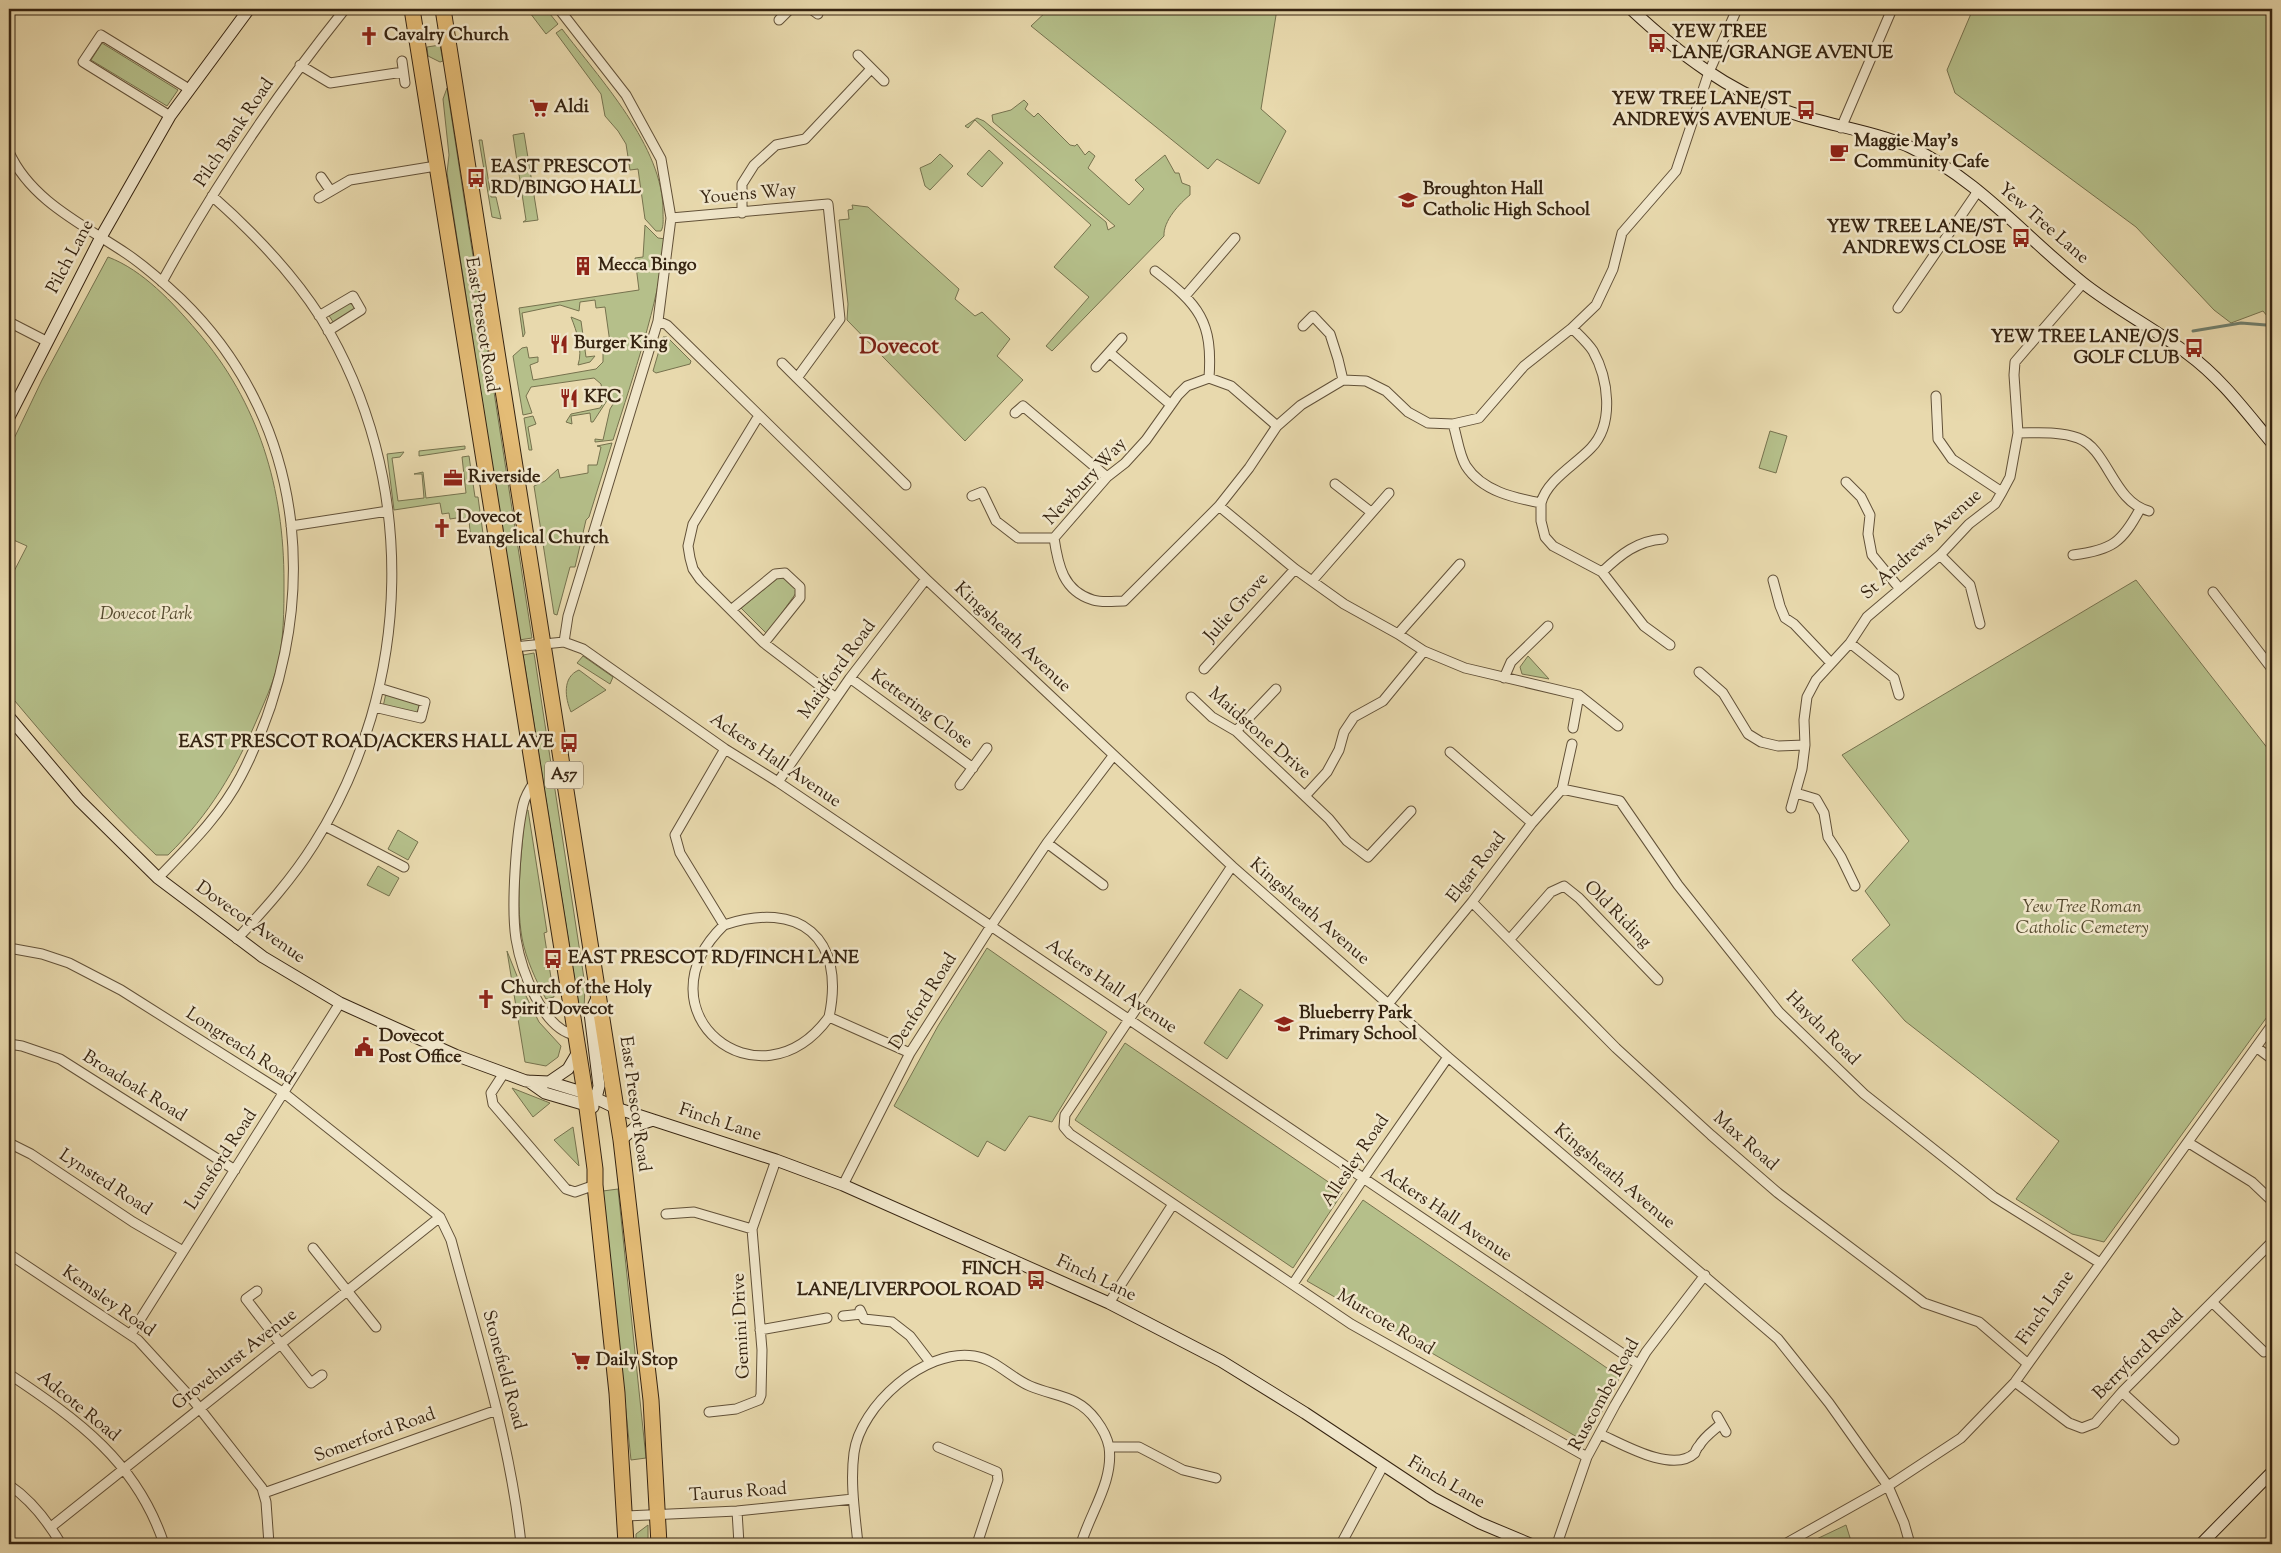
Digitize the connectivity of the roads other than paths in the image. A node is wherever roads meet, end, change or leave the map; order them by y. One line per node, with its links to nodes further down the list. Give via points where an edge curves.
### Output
1 (249, 9): 19 (street, Pilch Lane)
2 (345, 9): 13 (street, Pilch Bank Road)
3 (412, 9): 23 (highway, East Prescot Road / A57)
4 (443, 9): 90 (highway, East Prescot Road / A57)
5 (560, 9): 30 (street, via 626,95 661,159)
6 (790, 9): 10 (street)
7 (1631, 9): 16 (street, Yew Tree Lane, via 1656,33)
8 (1737, 9): 16 (street)
9 (1892, 9): 21 (street)
10 (779, 20)
11 (858, 55): 14 (street)
12 (402, 61): 15 (street)
13 (300, 65): 15 (street, via 330,83); 27 (street, Pilch Bank Road)
14 (871, 69): 17 (street); 29 (street, via 805,140 776,145 754,165 742,184)
15 (403, 72): 18 (street)
16 (1709, 72): 21 (street, Yew Tree Lane, via 1763,102); 42 (street, via 1676,171 1622,233 1613,269 1596,305)
17 (884, 81)
18 (405, 83)
19 (189, 89): 20 (street, Pilch Lane); 20 (street, via 101,35 83,62)
20 (170, 116): 31 (street, Pilch Lane)
21 (1841, 128): 26 (street, Yew Tree Lane, via 1910,147)
22 (9, 152): 31 (street, via 16,167 40,194)
23 (436, 166): 25 (street, via 350,180); 94 (highway, East Prescot Road / A57)
24 (321, 178): 25 (street)
25 (330, 190): 28 (street)
26 (1978, 191): 35 (street, Yew Tree Lane); 37 (street)
27 (212, 196): 34 (street, Pilch Bank Road); 38 (street, via 266,247)
28 (319, 198)
29 (742, 213): 30 (street, Youens Way); 49 (street, Youens Way, via 828,204 840,319)
30 (671, 218): 39 (street)
31 (101, 237): 34 (street); 45 (street, Pilch Lane)
32 (1235, 238): 36 (street)
33 (1155, 271): 36 (street)
34 (162, 282): 72 (street, via 210,330 246,384 276,455)
35 (2083, 283): 59 (street, St Andrews Avenue, via 2015,362); 60 (street, Yew Tree Lane, via 2189,355 2224,385)
36 (1186, 295): 50 (street, via 1206,326 1211,355)
37 (1898, 308)
38 (319, 316): 43 (street); 43 (street, via 353,296 361,310)
39 (658, 321): 56 (street, Kingsheath Avenue, via 667,325); 89 (street, via 571,607)
40 (9, 322): 45 (street)
41 (1303, 326): 51 (street, via 1313,316 1330,334)
42 (1572, 328): 57 (street, via 1524,366 1479,418); 68 (street, via 1592,350 1605,384 1608,415 1593,446 1544,491)
43 (328, 332): 70 (street, via 351,376 370,426)
44 (1122, 338): 46 (street)
45 (46, 341): 55 (street, Pilch Lane)
46 (1110, 353): 48 (street); 53 (street)
47 (782, 363): 49 (street)
48 (1096, 367)
49 (800, 375): 63 (street)
50 (1209, 378): 53 (street, Newbury Way, via 1188,386); 58 (street, via 1231,386)
51 (1342, 380): 57 (street, via 1366,381 1386,391 1408,412 1428,423); 58 (street, Newbury Way, via 1301,405)
52 (1936, 396): 65 (street, via 1938,439 1952,459)
53 (1170, 404): 61 (street, Newbury Way, via 1146,440)
54 (1015, 413): 61 (street, via 1023,406)
55 (9, 417)
56 (758, 418): 80 (street, Kingsheath Avenue); 85 (street, via 699,512 689,535 692,569)
57 (1453, 424): 68 (street, via 1465,465 1484,484 1509,497)
58 (1277, 426): 69 (street, Newbury Way)
59 (2018, 433): 65 (street, St Andrews Avenue, via 2010,477); 75 (street, via 2058,433 2080,439 2098,455 2126,496 2144,510 2119,542 2090,553)
60 (2272, 443)
61 (1107, 477): 73 (street, Newbury Way)
62 (1846, 482): 83 (street, via 1861,498 1870,515 1868,534 1872,554)
63 (906, 484)
64 (1335, 484): 71 (street)
65 (2002, 492): 76 (street, St Andrews Avenue, via 1995,504 1969,524)
66 (1389, 493): 71 (street)
67 (972, 496): 73 (street, via 982,492 996,521 1018,538)
68 (1541, 503): 79 (street, via 1545,537 1553,546)
69 (1219, 506): 73 (street, Newbury Way, via 1124,601 1094,601 1077,593 1058,568); 78 (street)
70 (388, 511): 72 (street); 102 (street, via 392,595)
71 (1371, 512): 82 (street)
72 (292, 526): 133 (street, via 292,612 288,646 273,703 241,776 228,797)
73 (1054, 538)
74 (1663, 540): 79 (street, via 1647,540 1622,553)
75 (2073, 554)
76 (1940, 555): 83 (street, St Andrews Avenue); 86 (street, via 1970,585)
77 (1460, 564): 88 (street)
78 (1295, 569): 82 (street); 98 (street, Julie Grove)
79 (1602, 572): 93 (street, via 1644,626)
80 (926, 579): 100 (street, Maidford Road); 118 (street, Kingsheath Avenue)
81 (1773, 580): 96 (street, via 1785,618)
82 (1312, 581): 88 (street, via 1344,604)
83 (1900, 589): 92 (street, St Andrews Avenue, via 1867,617)
84 (2213, 592): 97 (street)
85 (731, 610): 91 (street); 91 (street, via 775,574 790,575 802,593)
86 (1980, 624)
87 (1548, 626): 101 (street, via 1511,662)
88 (1398, 634): 95 (street)
89 (564, 642): 90 (street); 116 (street, Ackers Hall Avenue, via 583,649)
90 (543, 643): 94 (street); 143 (highway, East Prescot Road / A57)
91 (764, 643): 107 (street)
92 (1850, 643): 96 (street, St Andrews Avenue); 105 (street, via 1894,678)
93 (1670, 645)
94 (514, 647): 120 (highway, East Prescot Road / A57)
95 (1424, 652): 101 (street, via 1465,668); 125 (street, Maidstone Drive, via 1383,701 1354,717 1327,772)
96 (1831, 663): 114 (street, St Andrews Avenue, via 1807,697)
97 (2271, 665)
98 (1204, 669)
99 (1699, 672): 114 (street, via 1723,693 1748,734 1761,742 1778,746)
100 (850, 678): 107 (street, Maidford Road); 119 (street, Kettering Close)
101 (1504, 678): 104 (street)
102 (379, 688): 108 (street); 108 (street, via 425,702 421,718)
103 (1276, 689): 112 (street)
104 (1579, 695): 110 (street); 111 (street)
105 (1899, 695)
106 (1191, 697): 112 (street, Maidstone Drive, via 1212,717)
107 (836, 698): 121 (street, Maidford Road)
108 (374, 707): 129 (street, via 354,768)
109 (9, 717): 133 (street, Dovecot Avenue, via 79,800)
110 (1618, 726)
111 (1573, 728)
112 (1236, 731): 125 (street, Maidstone Drive)
113 (1572, 744): 123 (street, Elgar Road)
114 (1805, 745): 124 (street, St Andrews Avenue)
115 (987, 748): 119 (street)
116 (725, 749): 121 (street, Ackers Hall Avenue); 137 (street, via 675,835 680,853)
117 (1450, 752): 128 (street)
118 (1113, 756): 130 (street, Denford Road); 131 (street, Kingsheath Avenue)
119 (973, 768): 122 (street)
120 (535, 780): 149 (highway, East Prescot Road / A57); 149 (street, via 524,802 521,818 516,938 527,976 548,1018 560,1030)
121 (778, 782): 138 (street, Ackers Hall Avenue)
122 (960, 785)
123 (1562, 789): 128 (street, Elgar Road); 180 (street, Haydn Road, via 1620,801 1678,885 1779,1012 1864,1094 1994,1197)
124 (1796, 793): 126 (street, St Andrews Avenue); 135 (street, via 1816,799 1824,812 1828,837)
125 (1305, 796): 127 (street, Maidstone Drive, via 1347,841 1368,857)
126 (1791, 808)
127 (1411, 810)
128 (1532, 823): 136 (street, Elgar Road)
129 (325, 826): 132 (street); 139 (street, via 277,895)
130 (1046, 843): 134 (street); 138 (street, Denford Road)
131 (1232, 866): 145 (street, Kingsheath Avenue); 147 (street)
132 (404, 867)
133 (158, 878): 139 (street, Dovecot Avenue)
134 (1103, 884)
135 (1855, 886)
136 (1472, 902): 140 (street, Max Road); 145 (street, Elgar Road)
137 (724, 925): 146 (street, via 747,917 784,918 812,932 832,963 834,979); 146 (street, via 709,940 698,960 692,988 697,1015 712,1036 732,1050 749,1056 773,1056 805,1041 819,1031)
138 (991, 926): 147 (street, Ackers Hall Avenue); 153 (street, Denford Road)
139 (237, 939): 144 (street, Dovecot Avenue)
140 (1510, 939): 142 (street, Old Riding, via 1551,892 1564,886); 196 (street, Max Road, via 1616,1048 1778,1193 1924,1303 1979,1322)
141 (9, 948): 159 (street, Longreach Road, via 55,958 95,974)
142 (1658, 980)
143 (599, 994): 160 (street, via 590,1013 599,1086); 161 (highway, East Prescot Road / A57)
144 (340, 1003): 156 (street, Dovecot Avenue, via 455,1055); 159 (street, Lunsford Road)
145 (1388, 1003): 154 (street, Kingsheath Avenue)
146 (829, 1017): 153 (street)
147 (1129, 1019): 168 (street, Ackers Hall Avenue); 172 (street, Murcote Road, via 1065,1115 1064,1127)
148 (2272, 1025): 151 (street, Finch Lane)
149 (575, 1035): 152 (highway, East Prescot Road / A57)
150 (9, 1044): 167 (street, Broadoak Road, via 60,1059)
151 (2256, 1047): 155 (street); 165 (street, Finch Lane)
152 (578, 1052): 158 (street, via 568,1069); 160 (highway, East Prescot Road / A57)
153 (910, 1053): 170 (street, Denford Road)
154 (1448, 1057): 168 (street, Allesley Road); 181 (street, Kingsheath Avenue)
155 (2272, 1059)
156 (504, 1073): 157 (street, Dovecot Avenue); 169 (street, via 491,1093 493,1104 564,1188 573,1192)
157 (526, 1080): 158 (street, Dovecot Avenue); 160 (street, Dovecot Avenue, via 545,1093)
158 (549, 1082): 160 (street, Dovecot Avenue)
159 (284, 1094): 167 (street, Lunsford Road); 173 (street, Longreach Road)
160 (589, 1099): 161 (street, Finch Lane); 169 (highway, East Prescot Road / A57)
161 (616, 1108): 162 (street, Finch Lane); 163 (highway, East Prescot Road / A57)
162 (653, 1120): 163 (street, via 638,1125); 166 (street, Finch Lane)
163 (621, 1140): 219 (highway, East Prescot Road / A57, via 651,1400)
164 (9, 1143): 178 (street, Lynsted Road)
165 (2189, 1143): 171 (street, via 2252,1182); 180 (street, Finch Lane)
166 (776, 1160): 170 (street, Finch Lane); 175 (street, Gemini Drive)
167 (235, 1170): 178 (street, Lunsford Road)
168 (1363, 1178): 182 (street, Allesley Road); 195 (street, Ackers Hall Avenue)
169 (595, 1186): 220 (highway, East Prescot Road / A57)
170 (843, 1186): 185 (street, Finch Lane)
171 (2272, 1201)
172 (1173, 1204): 182 (street, Murcote Road); 185 (street)
173 (437, 1214): 184 (street, Grovehurst Avenue); 202 (street, Stonefield Road, via 451,1240)
174 (666, 1214): 175 (street, via 694,1212)
175 (752, 1229): 190 (street, Gemini Drive)
176 (2272, 1242): 186 (street, Berryford Road)
177 (313, 1248): 184 (street)
178 (183, 1251): 191 (street, Lunsford Road)
179 (9, 1254): 191 (street, Kemsley Road)
180 (2100, 1263): 196 (street, Finch Lane)
181 (1705, 1275): 195 (street, Ruscombe Road); 215 (street, Kingsheath Avenue, via 1778,1339)
182 (1293, 1284): 209 (street, Murcote Road, via 1351,1324)
183 (257, 1291): 192 (street, via 246,1299)
184 (348, 1291): 189 (street); 192 (street, Grovehurst Avenue)
185 (1110, 1303): 210 (street, Finch Lane, via 1220,1361)
186 (2213, 1303): 193 (street); 200 (street, Berryford Road)
187 (843, 1316): 194 (street, via 861,1312 864,1320 892,1322 910,1336)
188 (827, 1318): 190 (street)
189 (376, 1327)
190 (760, 1330): 203 (street, Gemini Drive, via 763,1370 759,1400 736,1409)
191 (131, 1334): 201 (street, Kemsley Road)
192 (280, 1344): 198 (street, via 311,1383); 201 (street, Grovehurst Avenue)
193 (2264, 1352)
194 (930, 1362): 208 (street, via 948,1356 973,1355 1020,1382 1076,1400 1100,1424); 217 (street, via 874,1408 865,1424 854,1452)
195 (1638, 1364): 205 (street, Ruscombe Road)
196 (2028, 1364): 199 (street, Finch Lane)
197 (9, 1374): 211 (street, Adcote Road, via 100,1442)
198 (322, 1375)
199 (2015, 1382): 200 (street, Berryford Road, via 2069,1423 2082,1428 2095,1423); 215 (street, Finch Lane, via 1961,1438)
200 (2122, 1392): 206 (street)
201 (200, 1408): 211 (street, Grovehurst Avenue); 216 (street, Kemsley Road)
202 (497, 1410): 216 (street, Somerford Road); 225 (street, Stonefield Road, via 512,1475)
203 (710, 1412)
204 (1721, 1424): 205 (street, via 1695,1452 1684,1459 1671,1461 1650,1456)
205 (1600, 1434): 209 (street, Ruscombe Road)
206 (2174, 1440)
207 (938, 1447): 230 (street, via 997,1472 998,1480)
208 (1109, 1447): 213 (street, via 1139,1446 1183,1470); 231 (street, via 1104,1483)
209 (1587, 1457): 234 (street, Ruscombe Road)
210 (1383, 1466): 232 (street); 233 (street, Finch Lane, via 1480,1523)
211 (125, 1468): 221 (street, Grovehurst Avenue); 223 (street, Adcote Road, via 146,1501)
212 (2272, 1472): 237 (street)
213 (1216, 1478)
214 (9, 1485): 221 (street, via 21,1493)
215 (1888, 1486): 235 (street, Finch Lane); 236 (street, Kingsheath Avenue)
216 (264, 1493): 224 (street)
217 (853, 1499): 218 (street, Taurus Road); 229 (street)
218 (737, 1511): 219 (street, Taurus Road); 228 (street)
219 (657, 1515): 220 (street, Taurus Road); 227 (highway, East Prescot Road / A57)
220 (626, 1516): 226 (highway, East Prescot Road / A57)
221 (51, 1527): 222 (street)
222 (61, 1544)
223 (164, 1544)
224 (269, 1544)
225 (521, 1544)
226 (626, 1544)
227 (659, 1544)
228 (739, 1544)
229 (858, 1544)
230 (977, 1544)
231 (1080, 1544)
232 (1341, 1544)
233 (1530, 1544)
234 (1557, 1544)
235 (1785, 1544)
236 (1910, 1544)
237 (2201, 1544)

